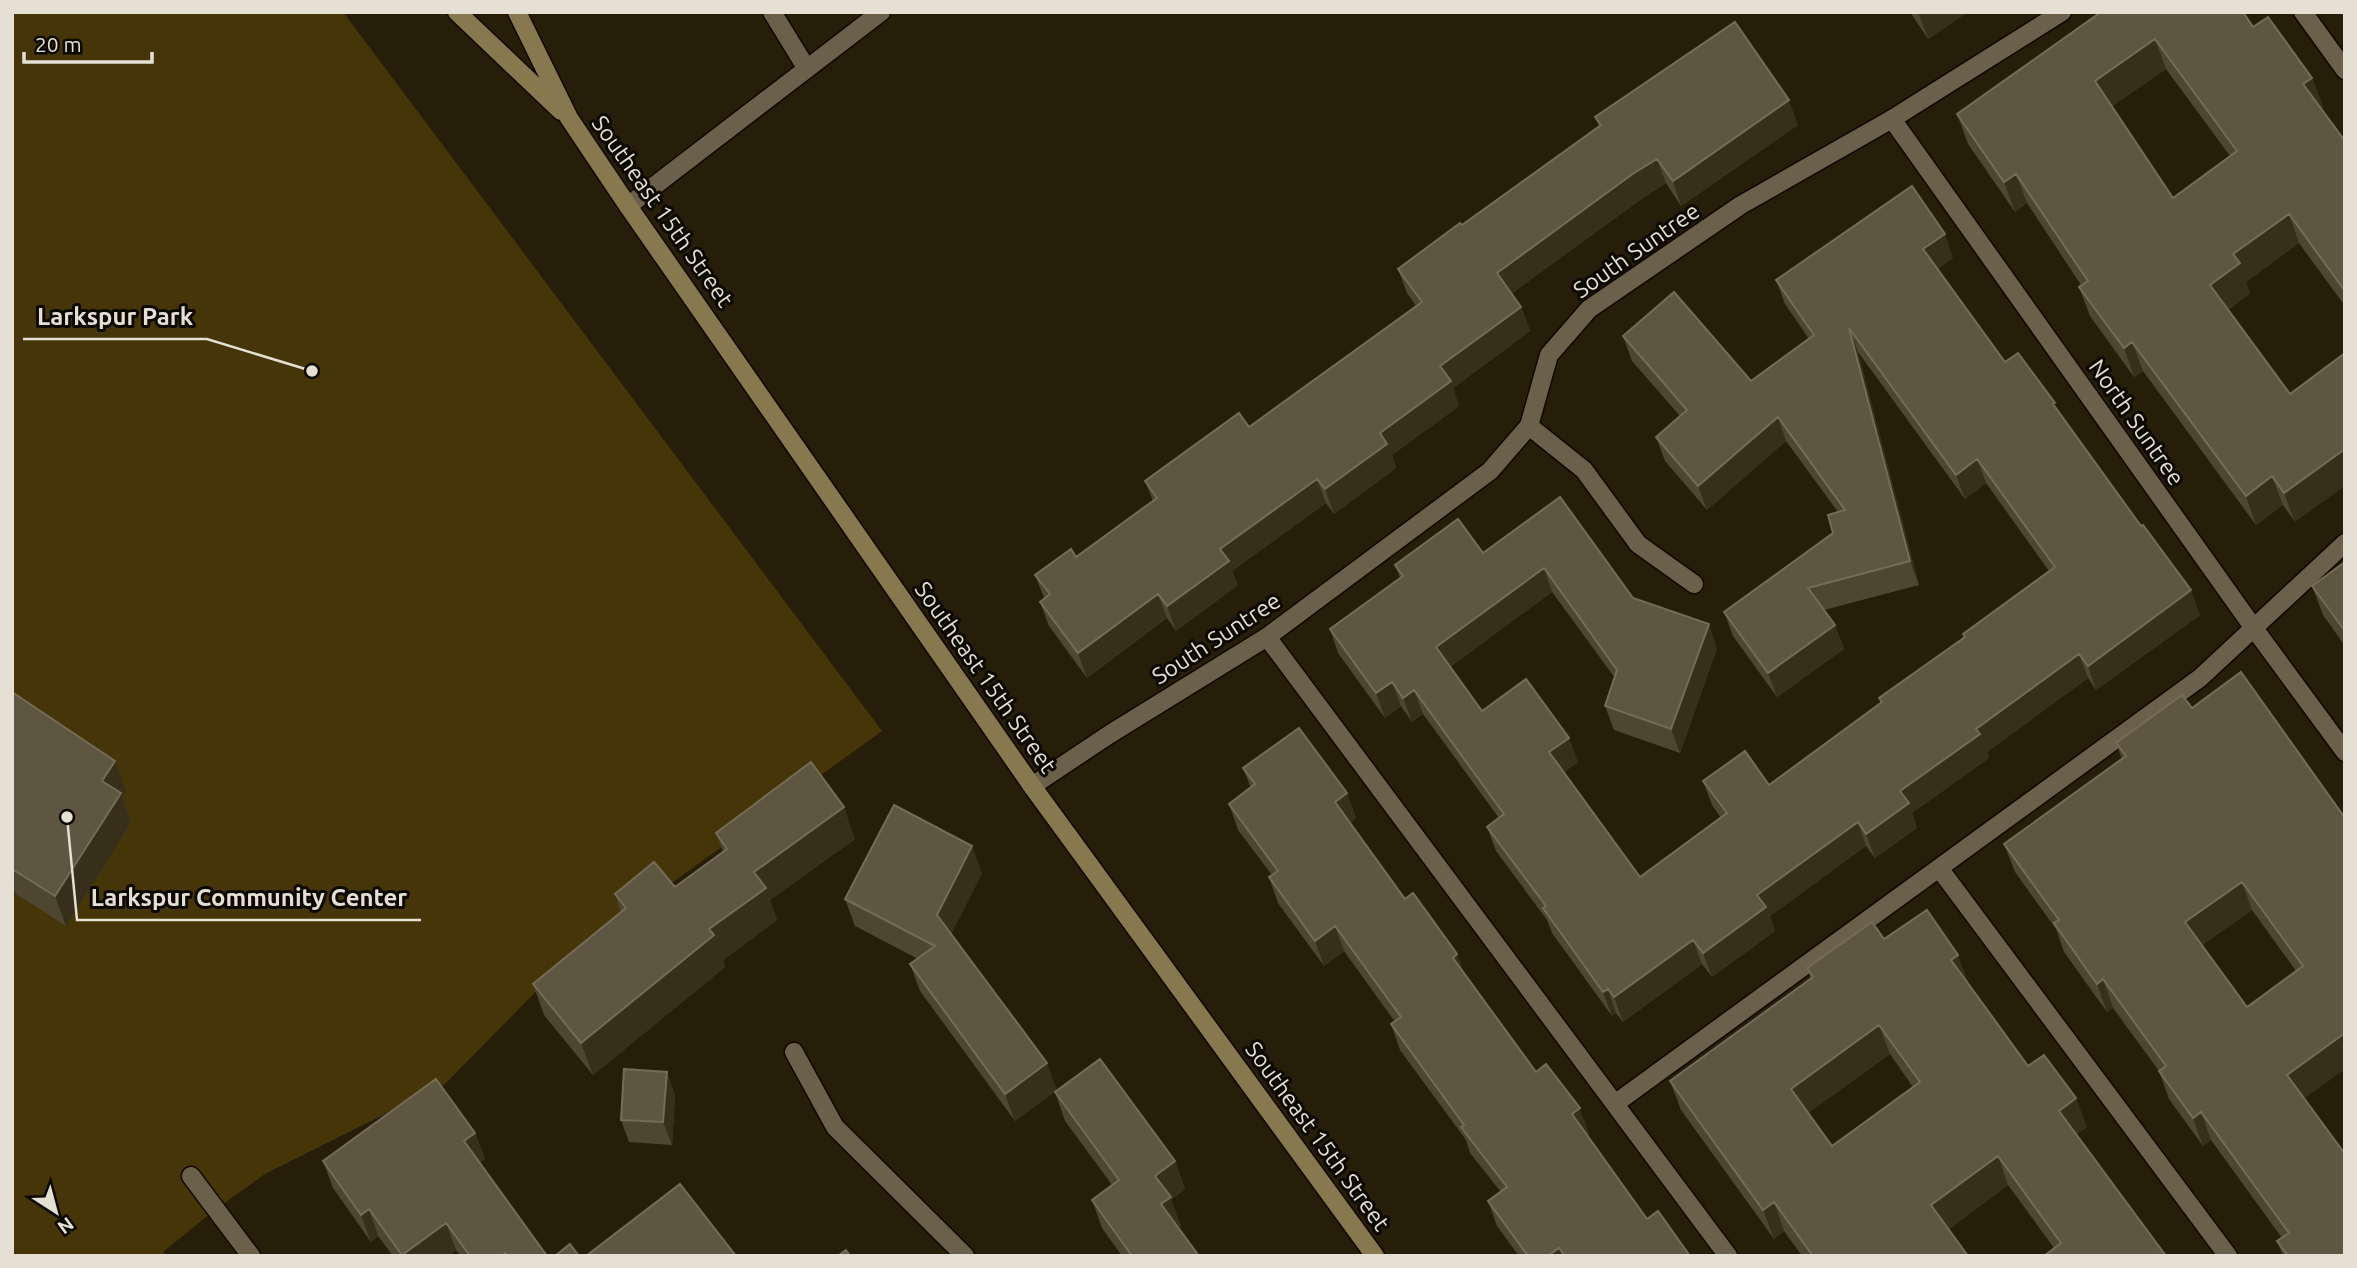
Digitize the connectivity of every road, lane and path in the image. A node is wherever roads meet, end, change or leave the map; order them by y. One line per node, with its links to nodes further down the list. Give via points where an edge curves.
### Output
1 (457, 12): 9 (main road, Southeast 15th Street)
2 (517, 12): 9 (main road, Southeast 15th Street)
3 (772, 12): 7 (street)
4 (881, 12): 7 (street)
5 (2062, 12): 10 (street, South Suntree)
6 (2302, 12): 8 (street)
7 (807, 69): 11 (street)
8 (2345, 71)
9 (569, 118): 11 (main road, Southeast 15th Street)
10 (1892, 119): 12 (street, South Suntree, via 1741,205 1589,309 1549,355); 15 (street, North Suntree)
11 (628, 206): 18 (main road, Southeast 15th Street)
12 (1529, 426): 14 (street, via 1584,470 1638,544); 16 (street, South Suntree, via 1490,471)
13 (2345, 543): 15 (street)
14 (1694, 584)
15 (2253, 627): 17 (street, North Suntree); 19 (street, via 2200,678)
16 (1267, 637): 18 (street, South Suntree); 21 (street)
17 (2345, 752)
18 (1032, 786): 25 (main road, Southeast 15th Street)
19 (1939, 868): 21 (street); 27 (street)
20 (794, 1052): 24 (street, via 835,1127)
21 (1616, 1103): 26 (street)
22 (191, 1176): 23 (street)
23 (251, 1256)
24 (965, 1256)
25 (1375, 1256)
26 (1728, 1256)
27 (2228, 1256)

